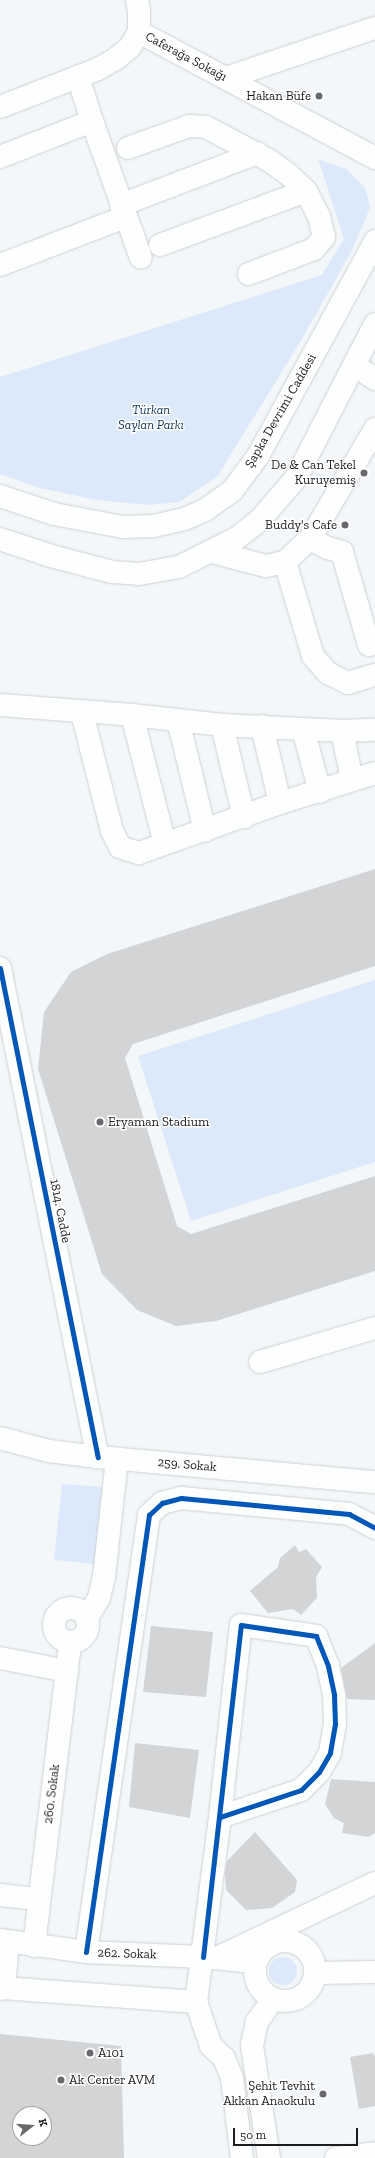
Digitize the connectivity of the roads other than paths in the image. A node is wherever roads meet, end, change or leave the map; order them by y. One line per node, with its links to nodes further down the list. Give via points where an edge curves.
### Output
1 (137, 0): 3 (street)
2 (375, 28): 5 (street)
3 (140, 32): 4 (street, Caferağa Sokağı, via 130,47 117,58); 5 (street, Caferağa Sokağı)
4 (78, 77): 6 (street, Caferağa Sokağı); 7 (street)
5 (226, 78): 11 (street, Caferağa Sokağı)
6 (0, 107)
7 (92, 121): 10 (street); 13 (street)
8 (128, 148): 9 (street, via 189,126 206,127)
9 (257, 153): 12 (street, via 289,174); 13 (street)
10 (0, 157)
11 (375, 158)
12 (306, 191): 15 (street); 18 (street, via 319,216 324,237 314,249)
13 (123, 211): 16 (street); 17 (street)
14 (375, 241): 23 (street, Şapka Devrimi Caddesi, via 258,456 232,491 205,510 184,519 154,526 123,527 54,514)
15 (160, 245)
16 (141, 258)
17 (0, 266)
18 (248, 274)
19 (375, 324): 20 (street)
20 (354, 365): 21 (street); 26 (street, via 296,478 259,521)
21 (375, 379)
22 (375, 429): 24 (street)
23 (0, 496)
24 (310, 538): 27 (street); 28 (street, via 342,552)
25 (0, 539): 26 (street, via 112,572 139,574 179,567)
26 (213, 552): 27 (street, via 266,566)
27 (284, 562): 29 (street, via 314,656 328,673 348,683)
28 (369, 644)
29 (375, 675)
30 (0, 705): 31 (street)
31 (82, 712): 32 (street); 45 (street, via 112,831 120,847 139,853)
32 (132, 715): 33 (street); 45 (street)
33 (178, 720): 34 (street); 44 (street)
34 (222, 725): 35 (street); 43 (street)
35 (262, 726): 36 (street); 42 (street)
36 (303, 729): 38 (street); 41 (street)
37 (375, 730): 38 (street)
38 (342, 731): 40 (street)
39 (375, 773): 40 (street)
40 (352, 780): 41 (street)
41 (320, 792): 42 (street)
42 (280, 803): 43 (street)
43 (244, 817): 44 (street)
44 (205, 831): 45 (street)
45 (165, 844)
46 (0, 968): 50 (street, 1814. Cadde)
47 (375, 1328): 48 (street)
48 (260, 1362)
49 (0, 1438): 50 (street, 259. Sokak, via 49,1451)
50 (108, 1458): 51 (street, 259. Sokak); 53 (street, via 104,1577 99,1598)
51 (375, 1482)
52 (375, 1528): 63 (street, via 349,1514 181,1498 162,1503 150,1515)
53 (87, 1618): 54 (street, via 88,1629 85,1634); 54 (street, via 74,1607 62,1609 58,1613 54,1628 60,1638)
54 (70, 1642): 56 (street, 260. Sokak)
55 (0, 1658): 56 (street)
56 (67, 1671): 60 (street, 260. Sokak)
57 (220, 1817): 57 (street, via 241,1625 316,1636 328,1666 334,1695 335,1724 330,1753 319,1772 301,1790); 64 (street)
58 (375, 1883): 64 (street)
59 (0, 1895): 60 (street)
60 (39, 1899): 62 (street, 260. Sokak)
61 (4, 1941): 62 (street, 262. Sokak); 68 (street, via 5,1976)
62 (34, 1946): 63 (street, 262. Sokak)
63 (86, 1952): 64 (street, 262. Sokak)
64 (210, 1957): 65 (street, 262. Sokak); 70 (street)
65 (255, 1962): 67 (street, via 266,1947 284,1941 294,1942 309,1953); 69 (street, via 256,1981 260,1990)
66 (375, 1972): 67 (street)
67 (315, 1973): 69 (street, via 307,1992 298,1998 288,2001)
68 (1, 1988): 70 (street)
69 (273, 1999): 73 (street, via 257,2022 252,2045)
70 (196, 2002): 72 (street, via 211,2046 224,2058 232,2078)
71 (375, 2153): 74 (street)
72 (242, 2158)
73 (269, 2158)
74 (336, 2158)

